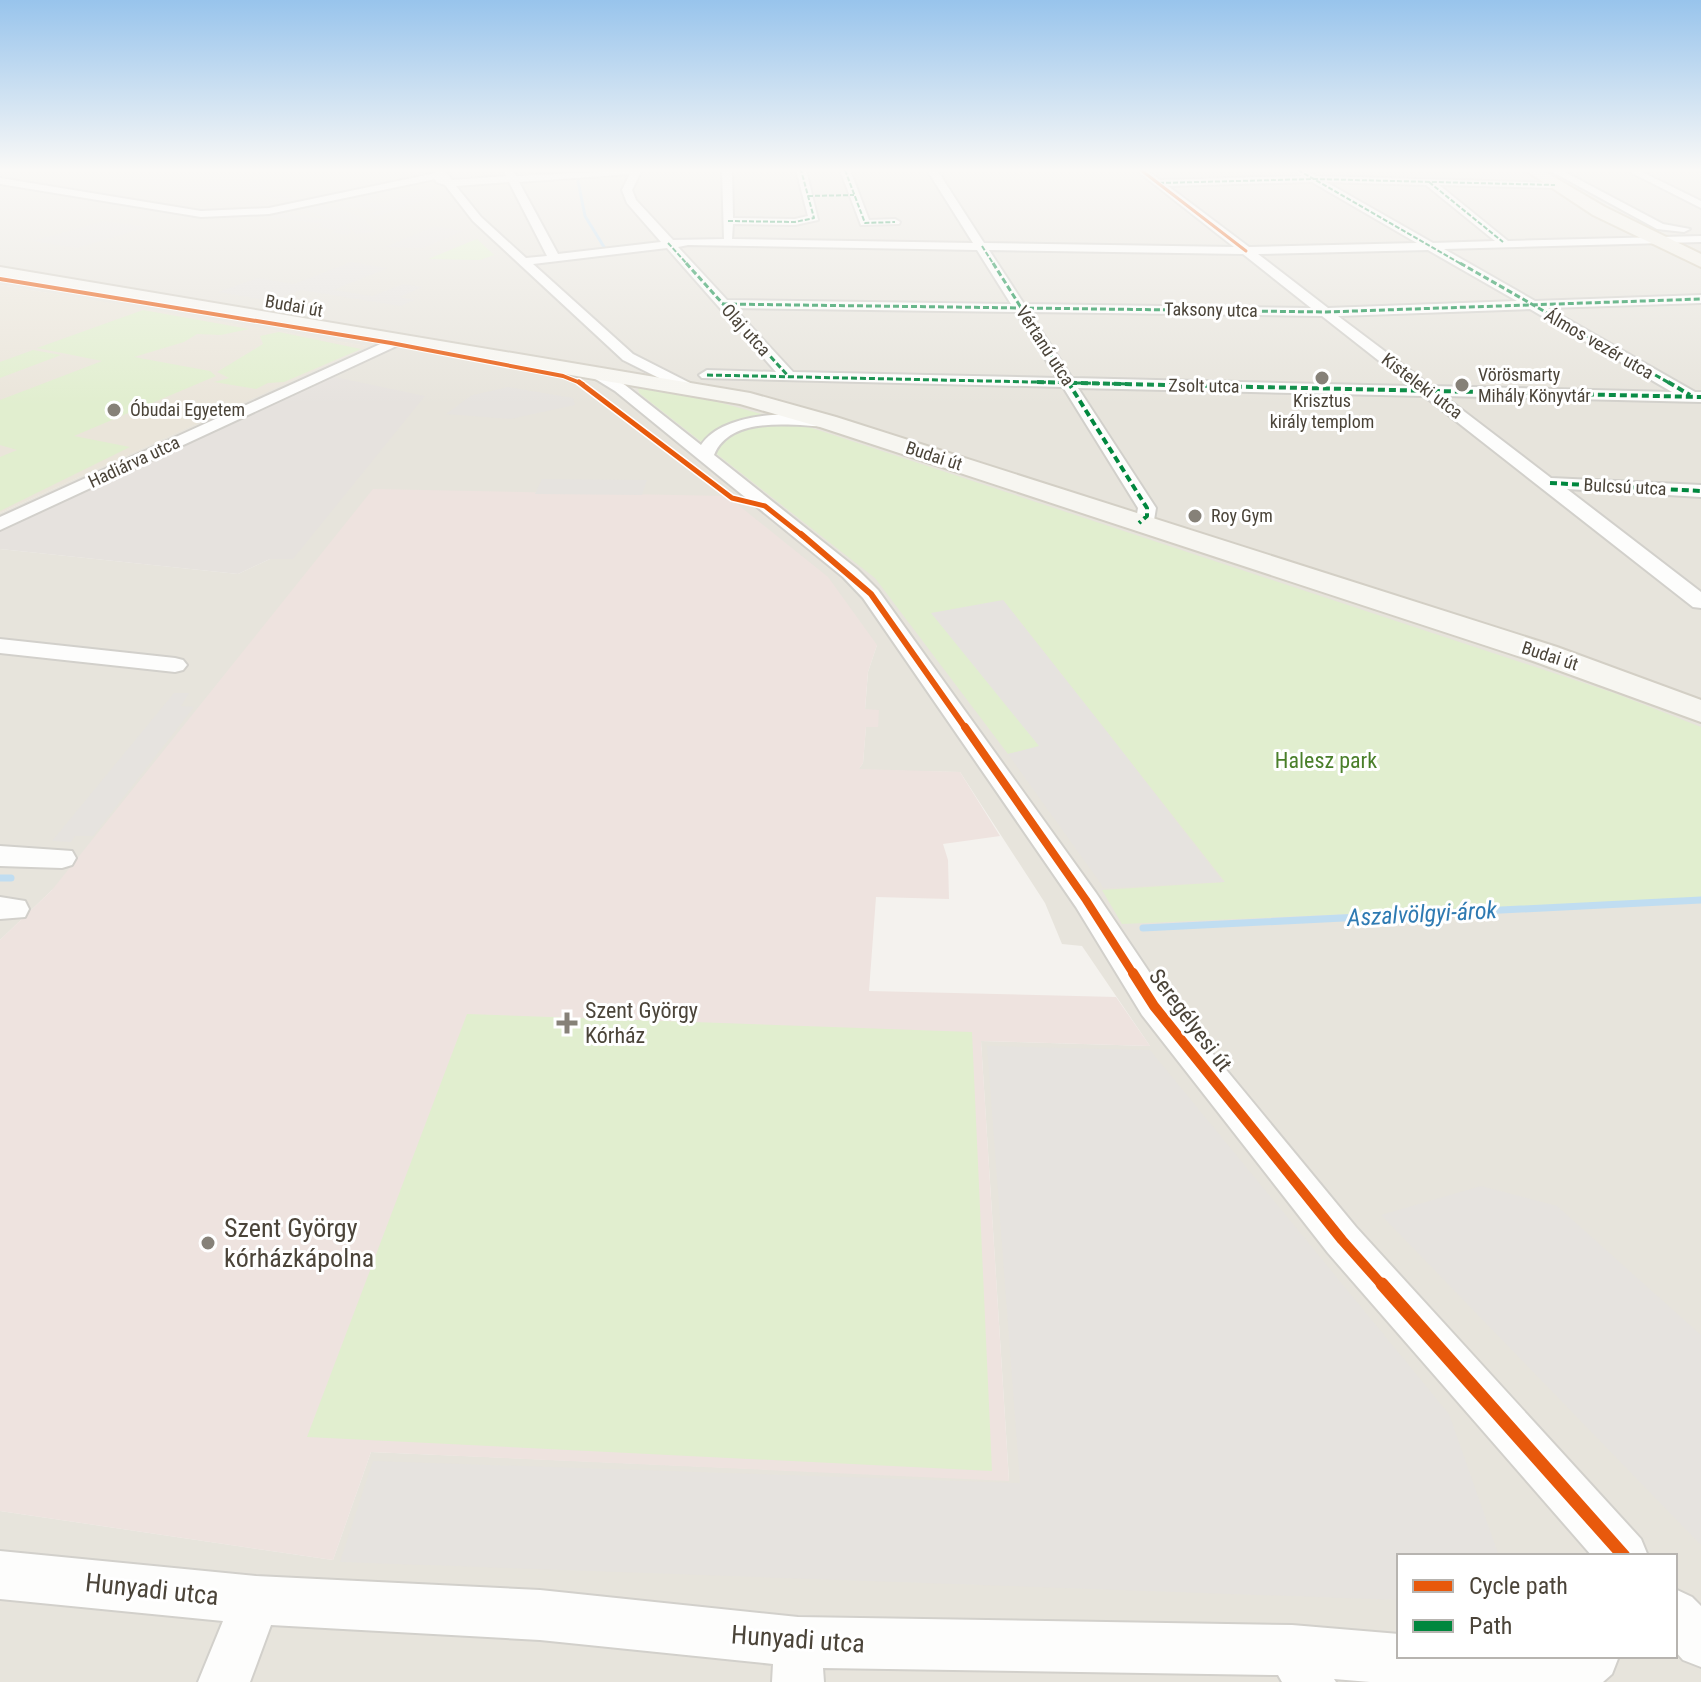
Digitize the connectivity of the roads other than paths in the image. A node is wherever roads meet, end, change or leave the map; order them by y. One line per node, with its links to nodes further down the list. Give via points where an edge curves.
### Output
1 (509, 248): 14 (street, Seregélyesi út)
2 (549, 248): 12 (street)
3 (626, 248): 12 (street)
4 (673, 248): 17 (street, Olaj utca)
5 (984, 248): 18 (street, Vértanú utca)
6 (1114, 248): 11 (street)
7 (1243, 248): 11 (street, Kisteleki utca)
8 (1311, 248): 11 (street)
9 (1435, 248): 19 (street, Álmos vezér utca)
10 (1682, 248): 13 (main road)
11 (1246, 251): 20 (street, Kisteleki utca)
12 (554, 258): 14 (street)
13 (1701, 261)
14 (523, 262): 22 (street, Seregélyesi út)
15 (0, 272): 21 (main road, Budai út)
16 (1701, 299): 19 (street, Taksony utca)
17 (722, 304): 18 (street, Taksony utca); 24 (street, Olaj utca)
18 (1019, 306): 20 (street, Taksony utca); 25 (street, Vértanú utca)
19 (1532, 306): 20 (street, Taksony utca); 27 (street, Álmos vezér utca)
20 (1326, 312): 26 (street, Kisteleki utca)
21 (398, 340): 22 (main road, Budai út); 33 (street, Hadiárva utca)
22 (625, 374): 28 (main road, Budai út); 29 (street, Seregélyesi út)
23 (707, 375): 24 (street, Zsolt utca)
24 (789, 377): 25 (street, Zsolt utca)
25 (1069, 383): 26 (street, Zsolt utca); 32 (street, Vértanú utca, via 1147,508)
26 (1428, 391): 27 (street, Zsolt utca); 30 (street, Kisteleki utca)
27 (1697, 397)
28 (828, 422): 29 (street, via 777,420 739,426 715,437); 32 (main road, Budai út)
29 (704, 458): 40 (street, Seregélyesi út, via 871,594 1154,1006 1342,1240)
30 (1550, 483): 31 (street, Bulcsú utca); 34 (street, Kisteleki utca)
31 (1701, 491)
32 (1139, 523): 37 (main road, Budai út, via 1545,654)
33 (0, 524)
34 (1701, 602)
35 (0, 646): 36 (street)
36 (175, 665)
37 (1701, 712)
38 (0, 856): 39 (street)
39 (62, 858)
40 (1622, 1554)
41 (0, 1575): 42 (street, Hunyadi utca)
42 (256, 1600): 46 (street, Hunyadi utca, via 540,1615); 48 (street)
43 (1677, 1616): 44 (street)
44 (1701, 1642)
45 (1592, 1658): 47 (street, Hunyadi utca, via 1583,1666 1521,1670)
46 (798, 1662): 47 (street, Hunyadi utca, via 1044,1648)
47 (1301, 1666)
48 (224, 1682)

